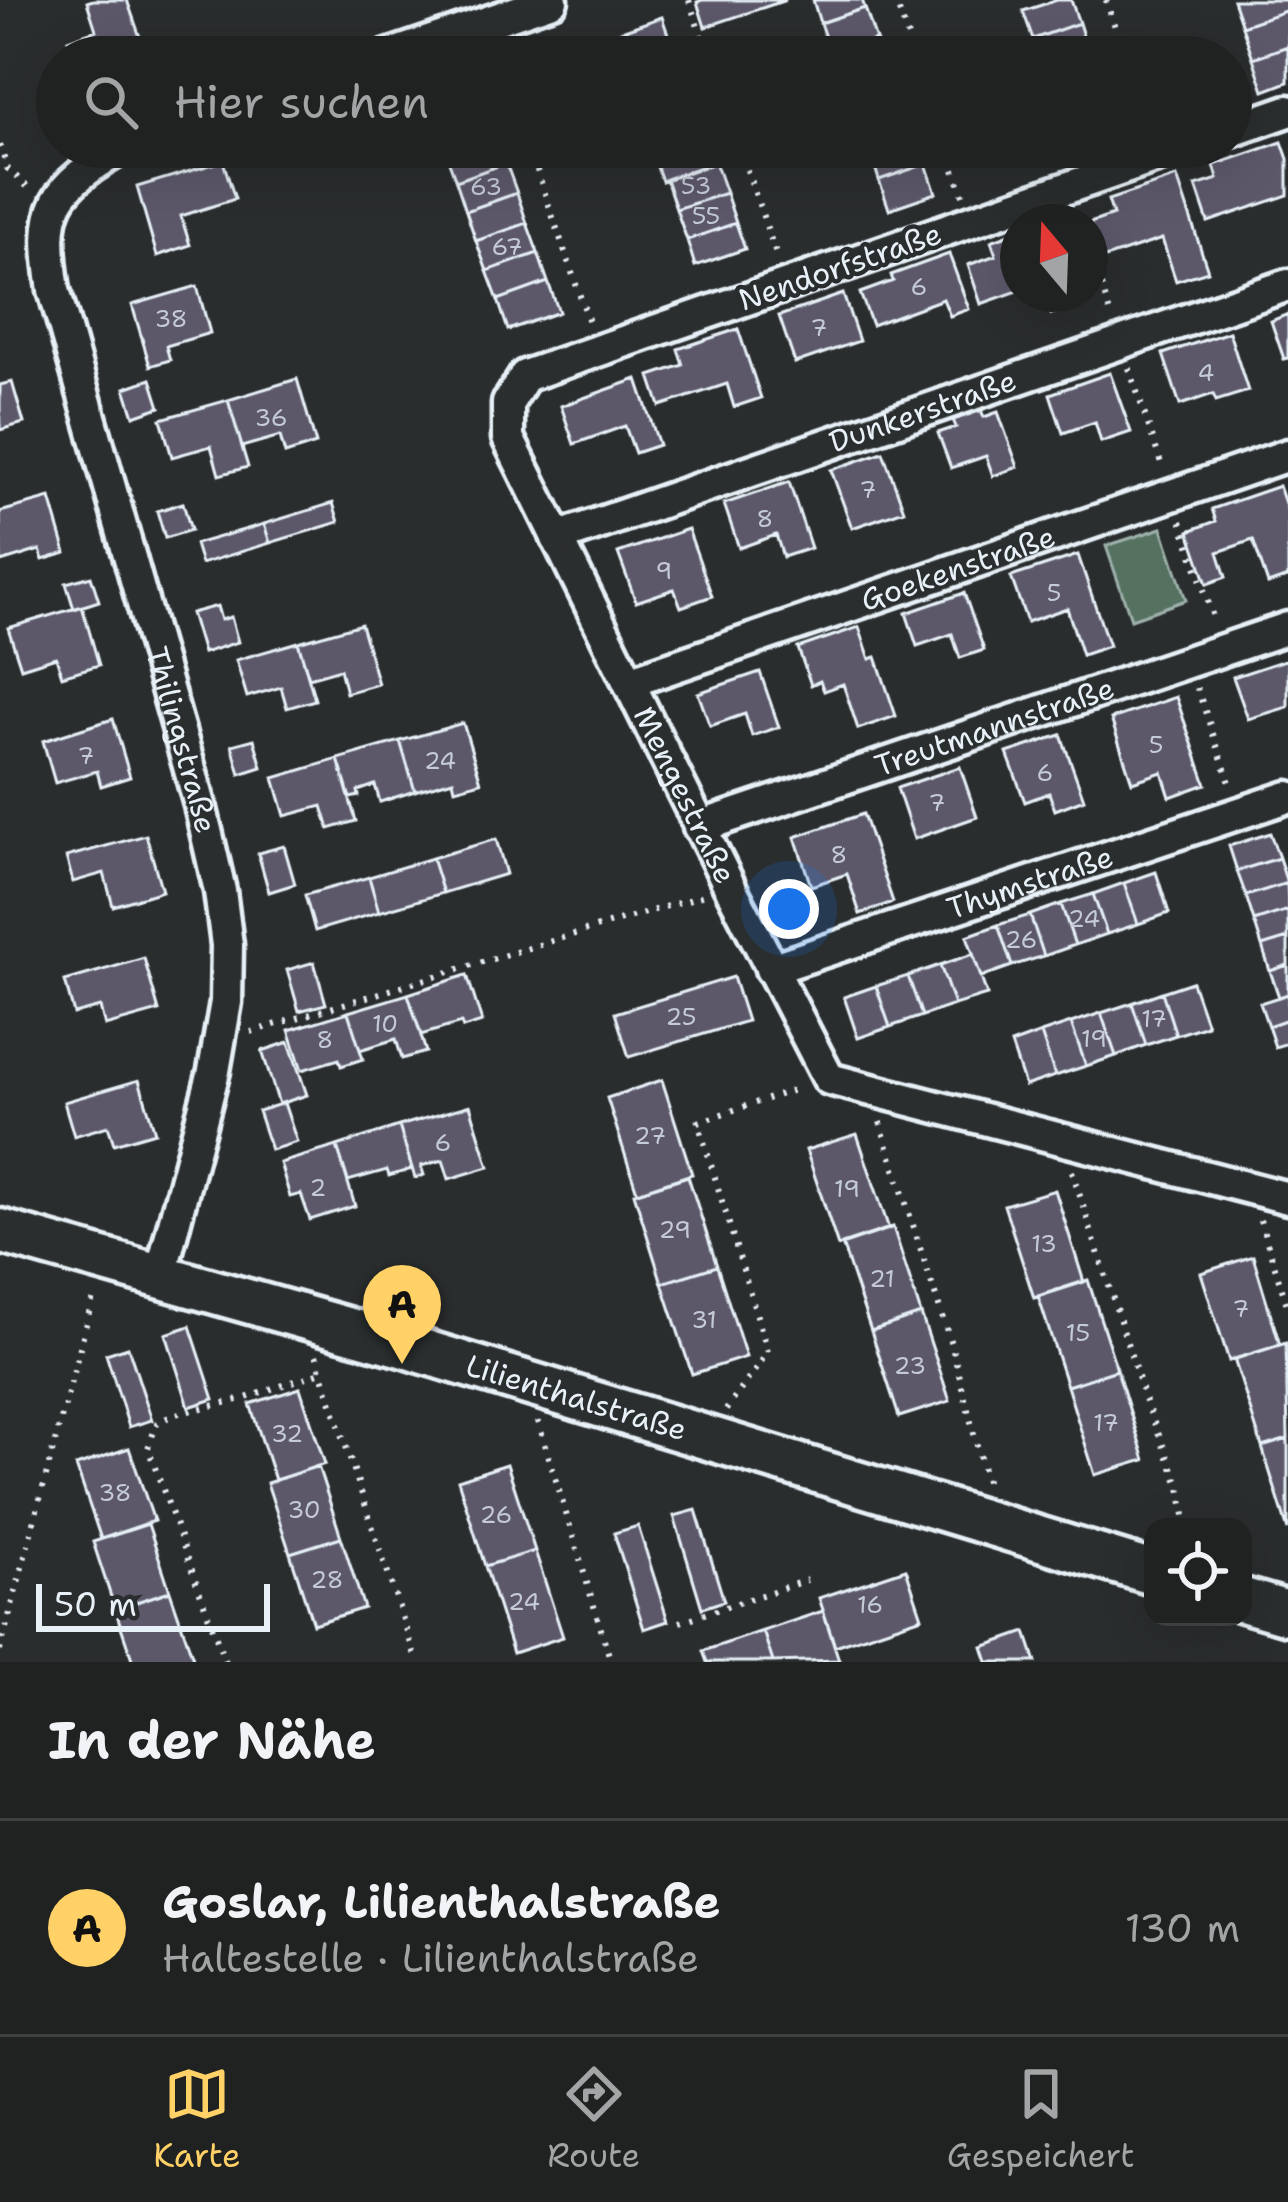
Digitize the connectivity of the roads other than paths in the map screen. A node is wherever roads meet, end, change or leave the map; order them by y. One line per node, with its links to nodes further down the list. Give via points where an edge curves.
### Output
1 (552, 0): 2 (street)
2 (447, 36)
3 (1288, 111): 4 (street)
4 (1252, 124)
5 (87, 168): 18 (street, Thilingstraße, via 52,208 54,290 200,805 227,945 214,1072)
6 (1125, 168): 8 (street, Nendorfstraße, via 525,376)
7 (1288, 285): 10 (street, Dunkerstraße)
8 (508, 403): 10 (street, Mengestraße, via 508,438)
9 (1288, 455): 12 (street, Goekenstraße)
10 (557, 538): 12 (street, Mengestraße)
11 (1288, 628): 14 (street, Treutmannstraße)
12 (629, 682): 14 (street, Mengestraße)
13 (1288, 797): 15 (street, Thymstraße)
14 (699, 826): 15 (street, Mengestraße)
15 (771, 969): 16 (street, Mengestraße, via 829,1079)
16 (1288, 1198)
17 (0, 1231): 18 (street, Lilienthalstraße)
18 (160, 1277): 19 (street, Lilienthalstraße)
19 (1144, 1570)
20 (1252, 1603): 21 (street)
21 (1288, 1613)

